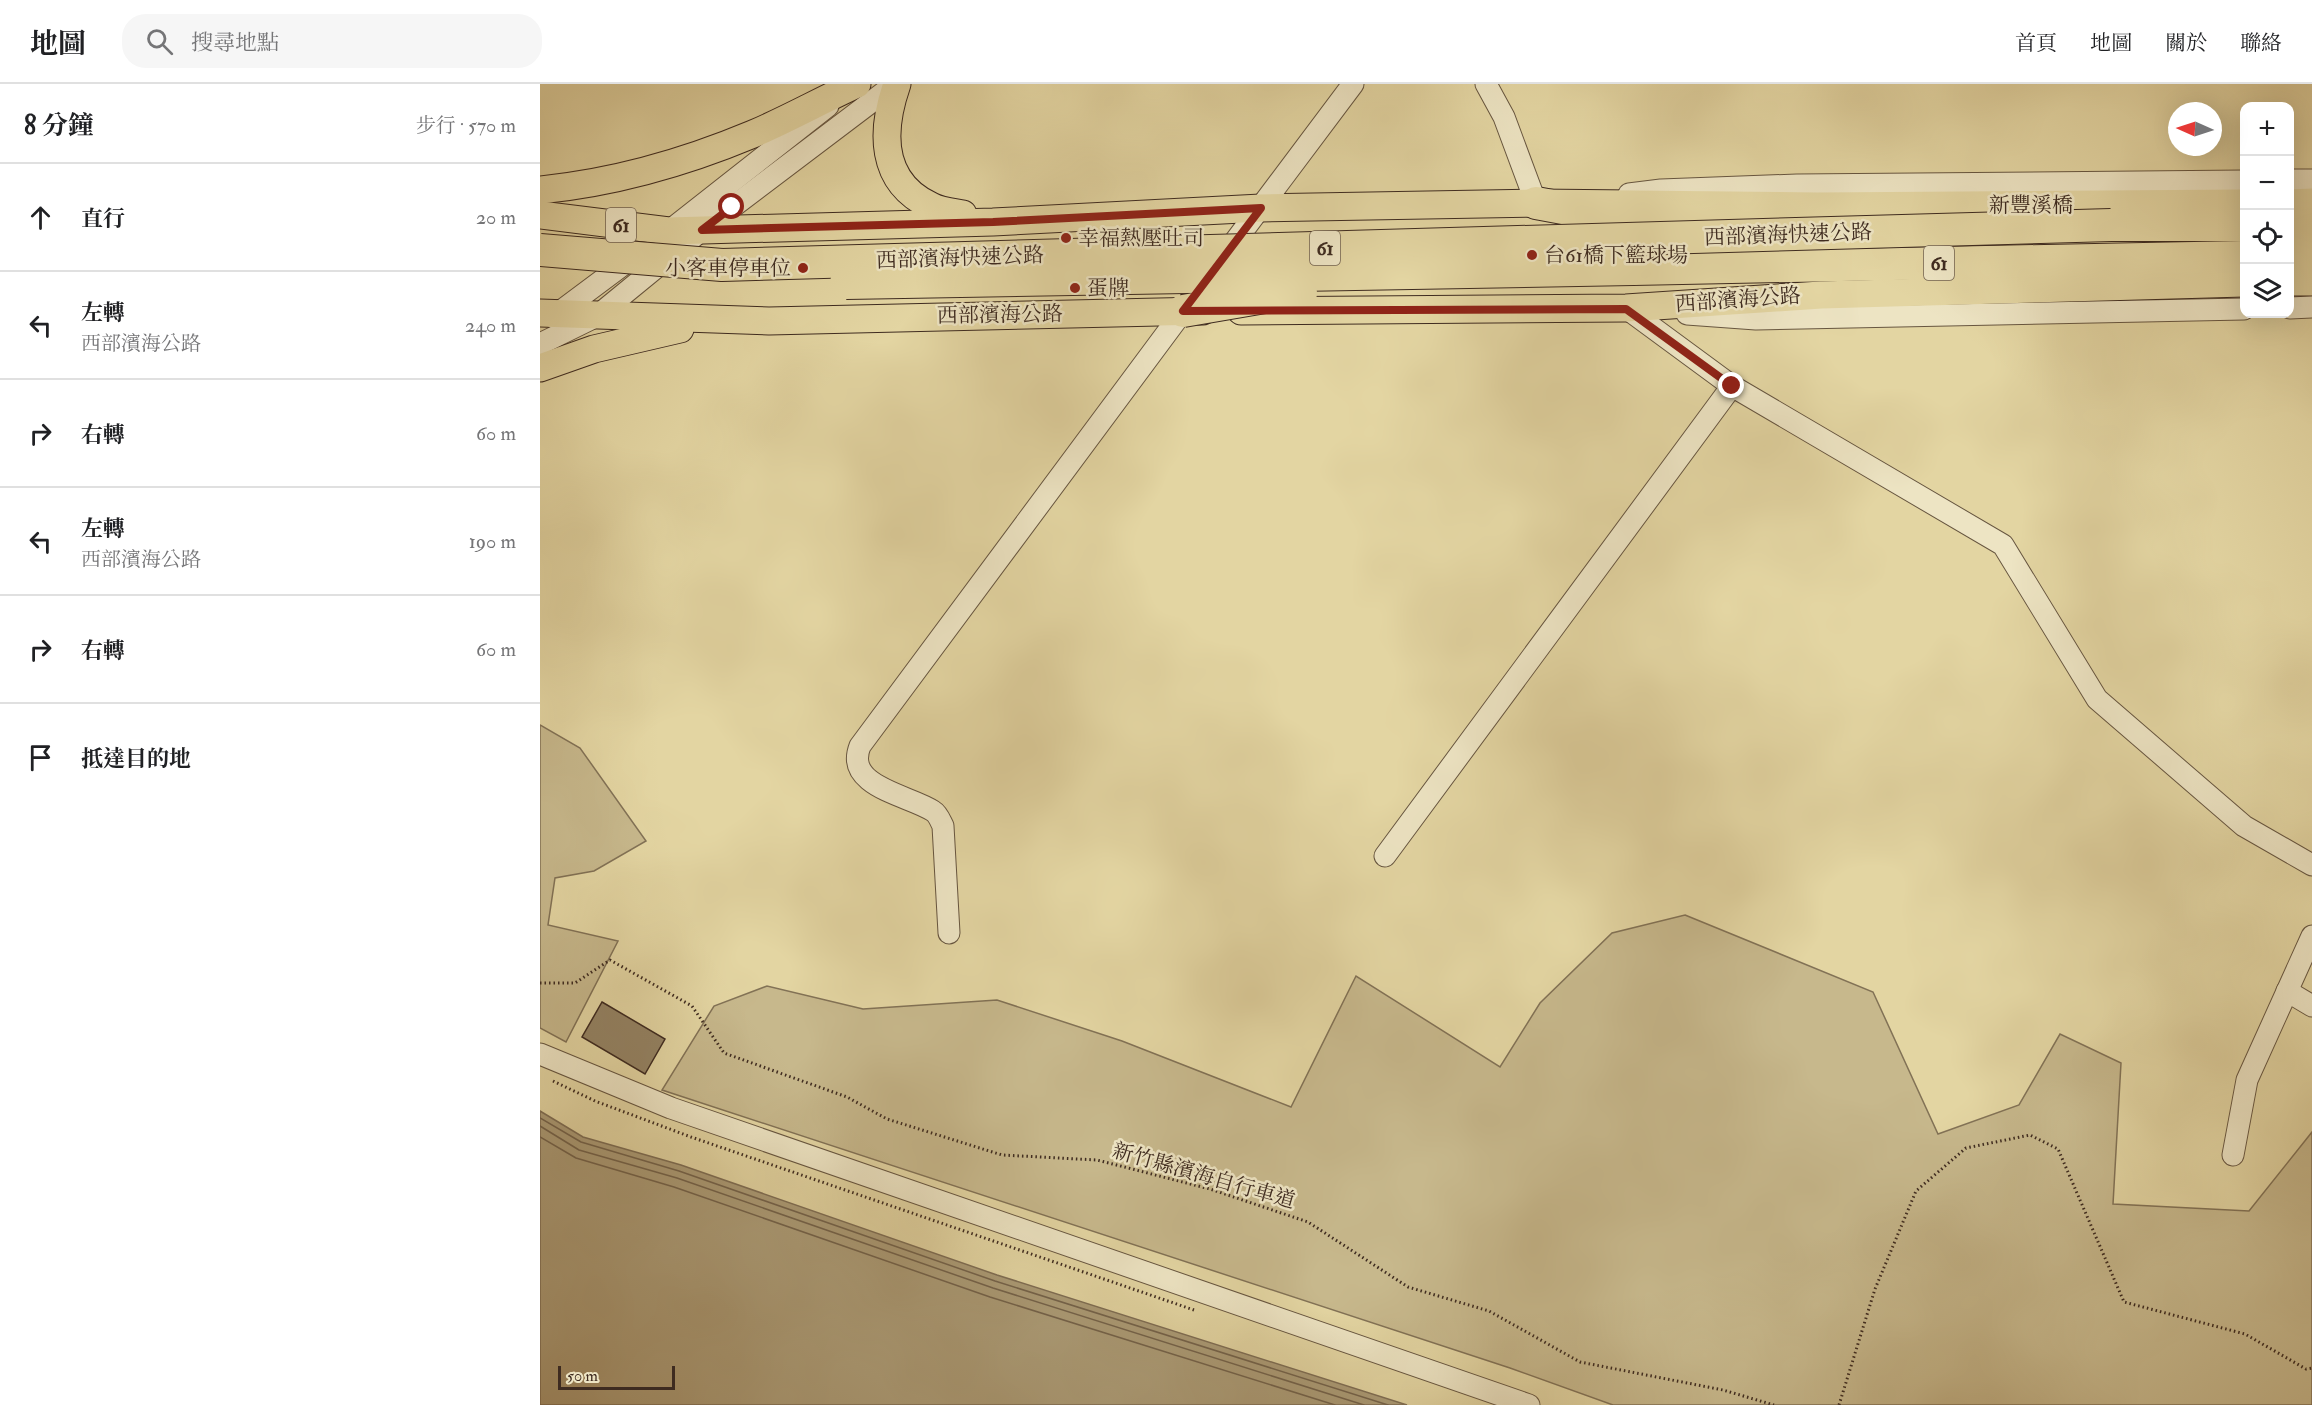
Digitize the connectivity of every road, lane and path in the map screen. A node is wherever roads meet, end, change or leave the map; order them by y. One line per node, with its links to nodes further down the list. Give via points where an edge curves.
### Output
1 (857, 84): 8 (main road, via 752,134 657,167 577,186); 21 (street)
2 (896, 84): 15 (main road, via 888,110 886,146 902,183 916,198 933,207); 20 (street)
3 (1353, 84): 13 (street)
4 (1486, 84): 10 (street, via 1504,117)
5 (2294, 180): 6 (street)
6 (2312, 180)
7 (2240, 181): 10 (street, via 1797,185 1660,190)
8 (540, 190)
9 (2312, 202): 12 (main road)
10 (1536, 203): 11 (main road, 新豐溪橋 / 61); 13 (main road, 61); 18 (highway, bridge, via 1633,221 1930,220)
11 (2240, 203)
12 (2294, 203)
13 (1261, 208): 15 (main road, 61); 35 (street)
14 (540, 215): 21 (main road, 61)
15 (993, 222): 20 (main road, 61)
16 (2294, 224): 17 (highway)
17 (2312, 224)
18 (2111, 225): 19 (highway, 西部濱海快速公路 / 61); 22 (highway, 西部濱海快速公路 / 61, bridge, via 722,265)
19 (2240, 225)
20 (702, 230): 21 (main road, 61); 36 (street)
21 (669, 231): 37 (street)
22 (540, 250)
23 (2294, 256): 24 (highway)
24 (2312, 256)
25 (2240, 257): 26 (highway, 西部濱海快速公路 / 61)
26 (1633, 269): 27 (highway, 西部濱海快速公路 / 61, bridge, via 714,285); 35 (highway, bridge, via 1513,291 1282,294)
27 (540, 271)
28 (2294, 282): 29 (main road)
29 (2312, 282)
30 (2240, 283): 33 (main road, 西部濱海公路 / 61, via 1821,295)
31 (2294, 308): 32 (street)
32 (2312, 308)
33 (1626, 309): 34 (street, via 1756,319); 35 (main road, 西部濱海公路 / 61); 41 (street)
34 (2240, 309)
35 (1183, 311): 38 (main road, 西部濱海公路 / 61); 44 (street, via 860,746 857,754 861,770 881,788 939,816 943,826)
36 (597, 316): 37 (main road, 西部濱海公路 / 61); 38 (main road, 西部濱海公路 / 61); 39 (street)
37 (546, 317)
38 (769, 321): 40 (main road, via 667,331 594,349)
39 (540, 344)
40 (540, 368)
41 (1732, 386): 42 (street); 43 (street, via 2003,545 2097,699 2244,826)
42 (1385, 856)
43 (2312, 865)
44 (949, 933)
45 (2312, 936): 47 (street)
46 (540, 983): 53 (path, 新竹縣濱海自行車道, via 575,983 610,960 692,1006 724,1053 847,1097 887,1119 1002,1155 1097,1160 1210,1189 1308,1222 1408,1287 1489,1311 1580,1362 1723,1390)
47 (2287, 991): 48 (street); 50 (street, via 2247,1080)
48 (2312, 1006)
49 (540, 1054): 52 (street, via 671,1108)
50 (2233, 1155)
51 (2312, 1368): 54 (path, via 2306,1369 2245,1334 2124,1302 2058,1149 2030,1135 1966,1148 1916,1191 1875,1289)
52 (1529, 1405)
53 (1774, 1405)
54 (1839, 1405)

